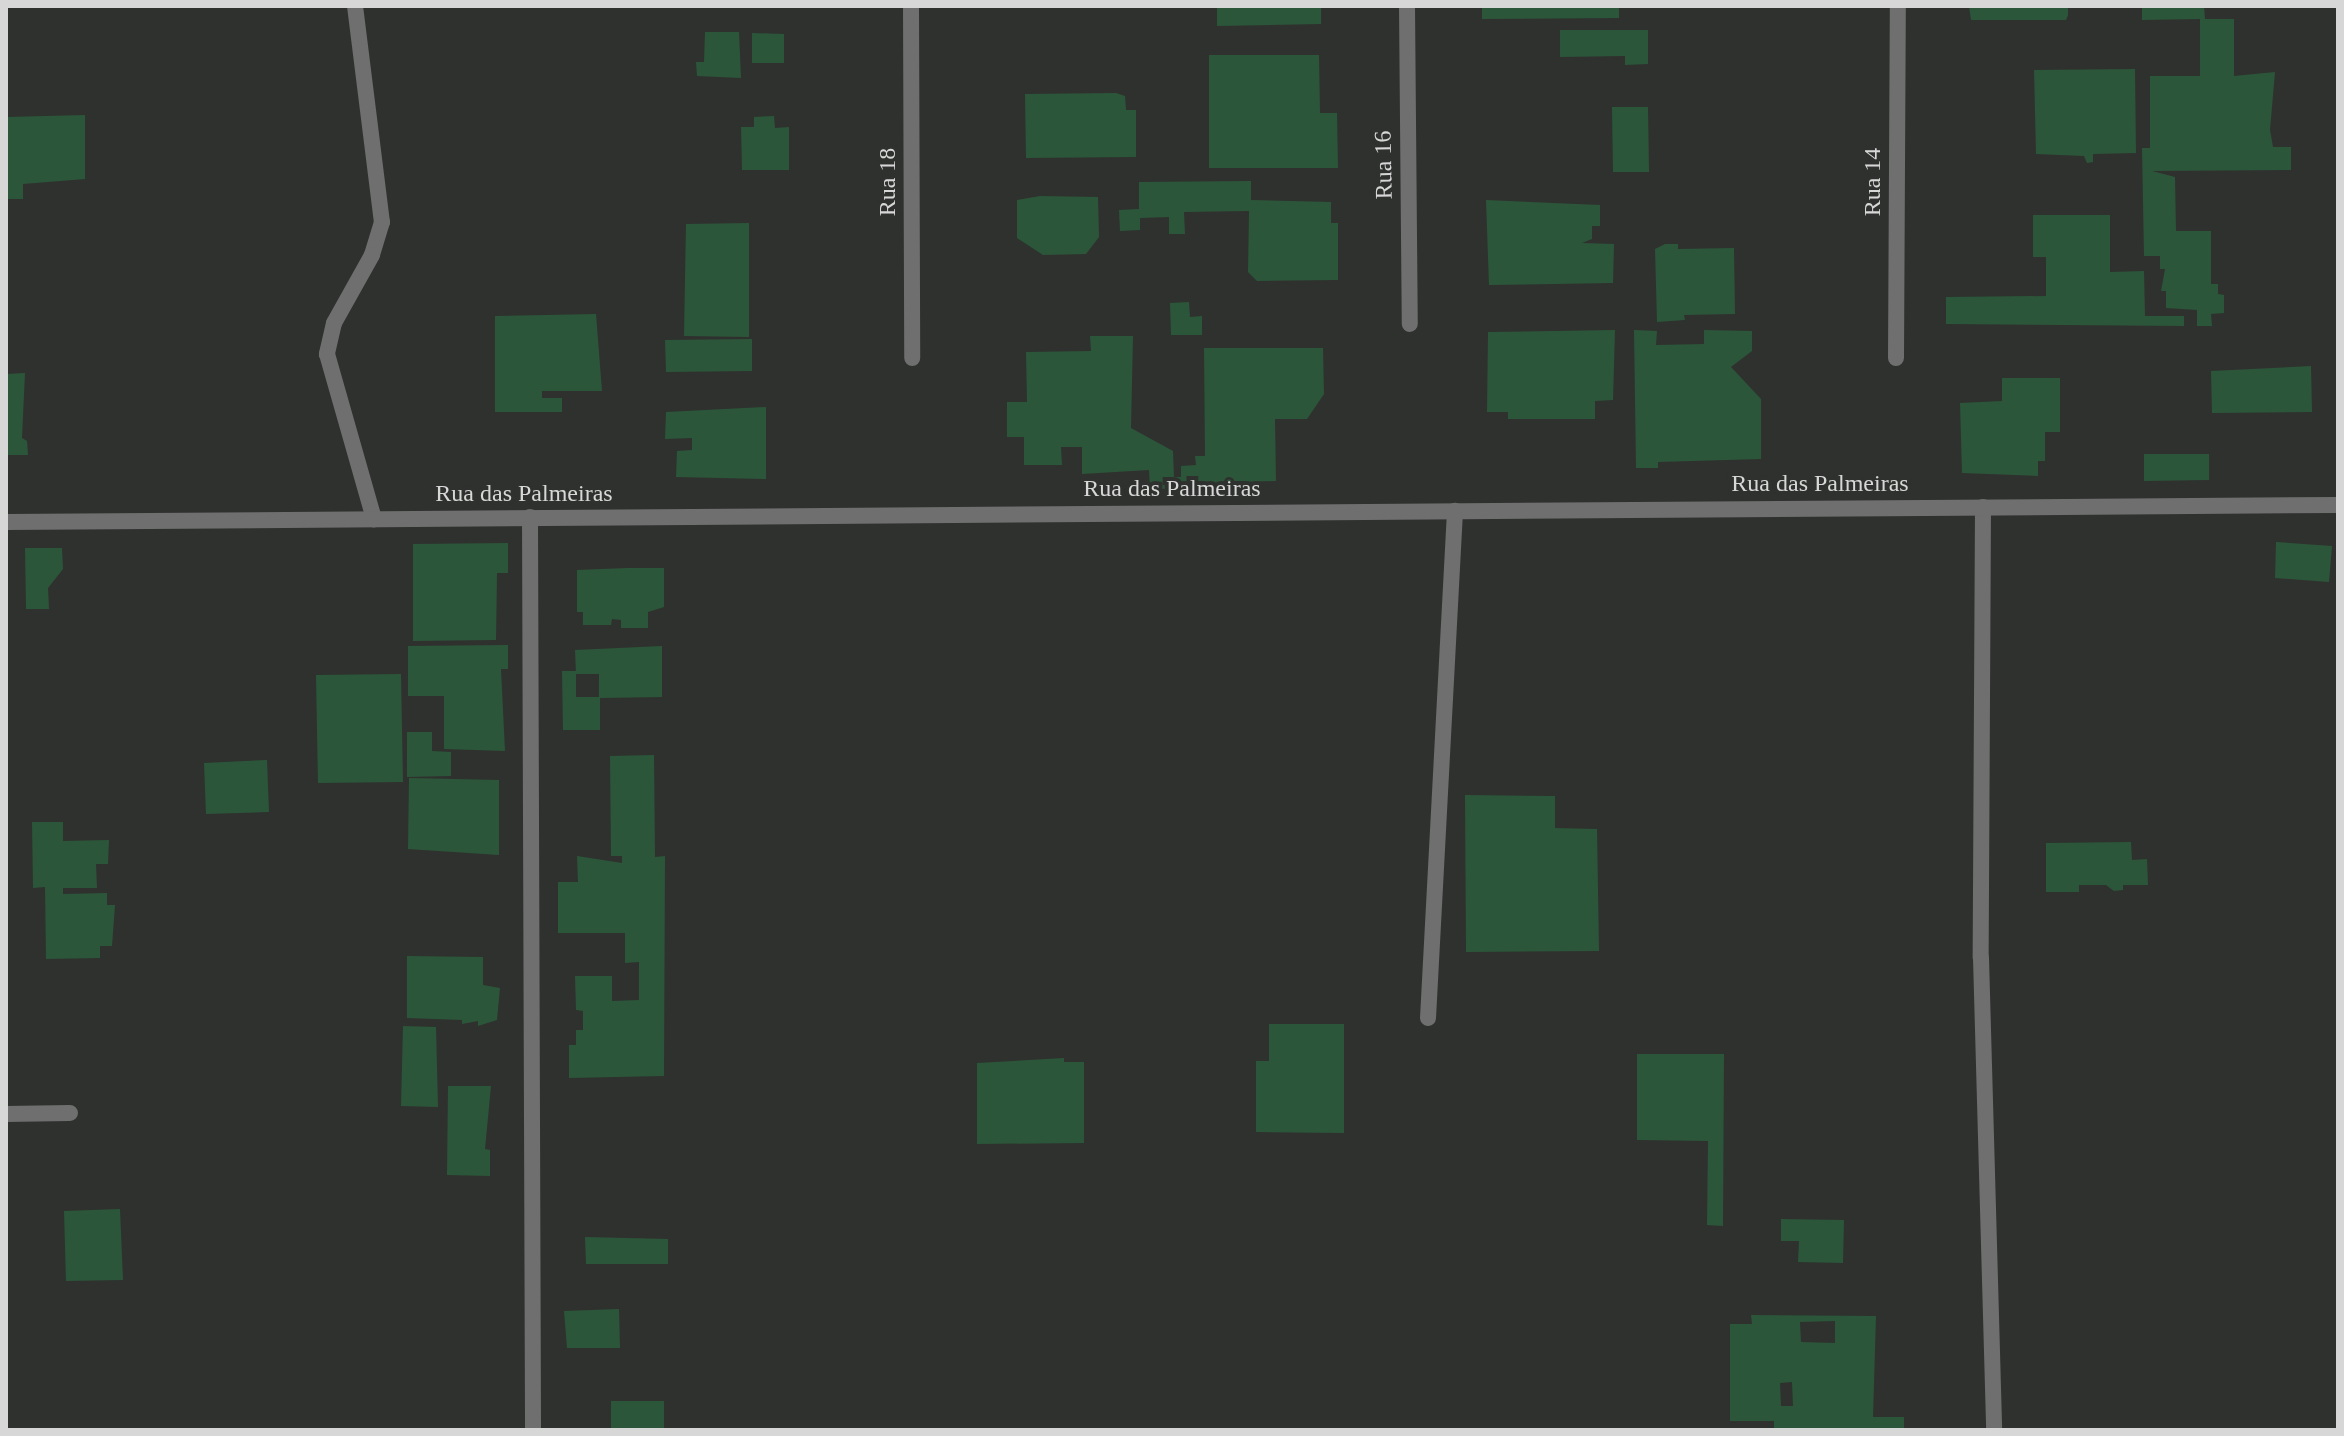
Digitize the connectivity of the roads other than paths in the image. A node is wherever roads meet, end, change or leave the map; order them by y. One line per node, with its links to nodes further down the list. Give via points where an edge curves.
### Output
1 (355, 6): 12 (street, via 382,222 372,255 334,323 327,354)
2 (911, 6): 6 (street, Rua 18)
3 (1407, 6): 5 (street, Rua 16)
4 (1898, 6): 7 (street, Rua 14)
5 (1410, 324)
6 (912, 358)
7 (1896, 358)
8 (2338, 505): 9 (street, Rua das Palmeiras)
9 (1983, 507): 10 (street, Rua das Palmeiras); 18 (street, via 1981,958)
10 (1455, 511): 11 (street, Rua das Palmeiras); 14 (street)
11 (530, 517): 12 (street, Rua das Palmeiras); 17 (street)
12 (374, 519): 13 (street, Rua das Palmeiras)
13 (6, 522)
14 (1428, 1018)
15 (70, 1113): 16 (street)
16 (6, 1114)
17 (533, 1430)
18 (1994, 1430)

